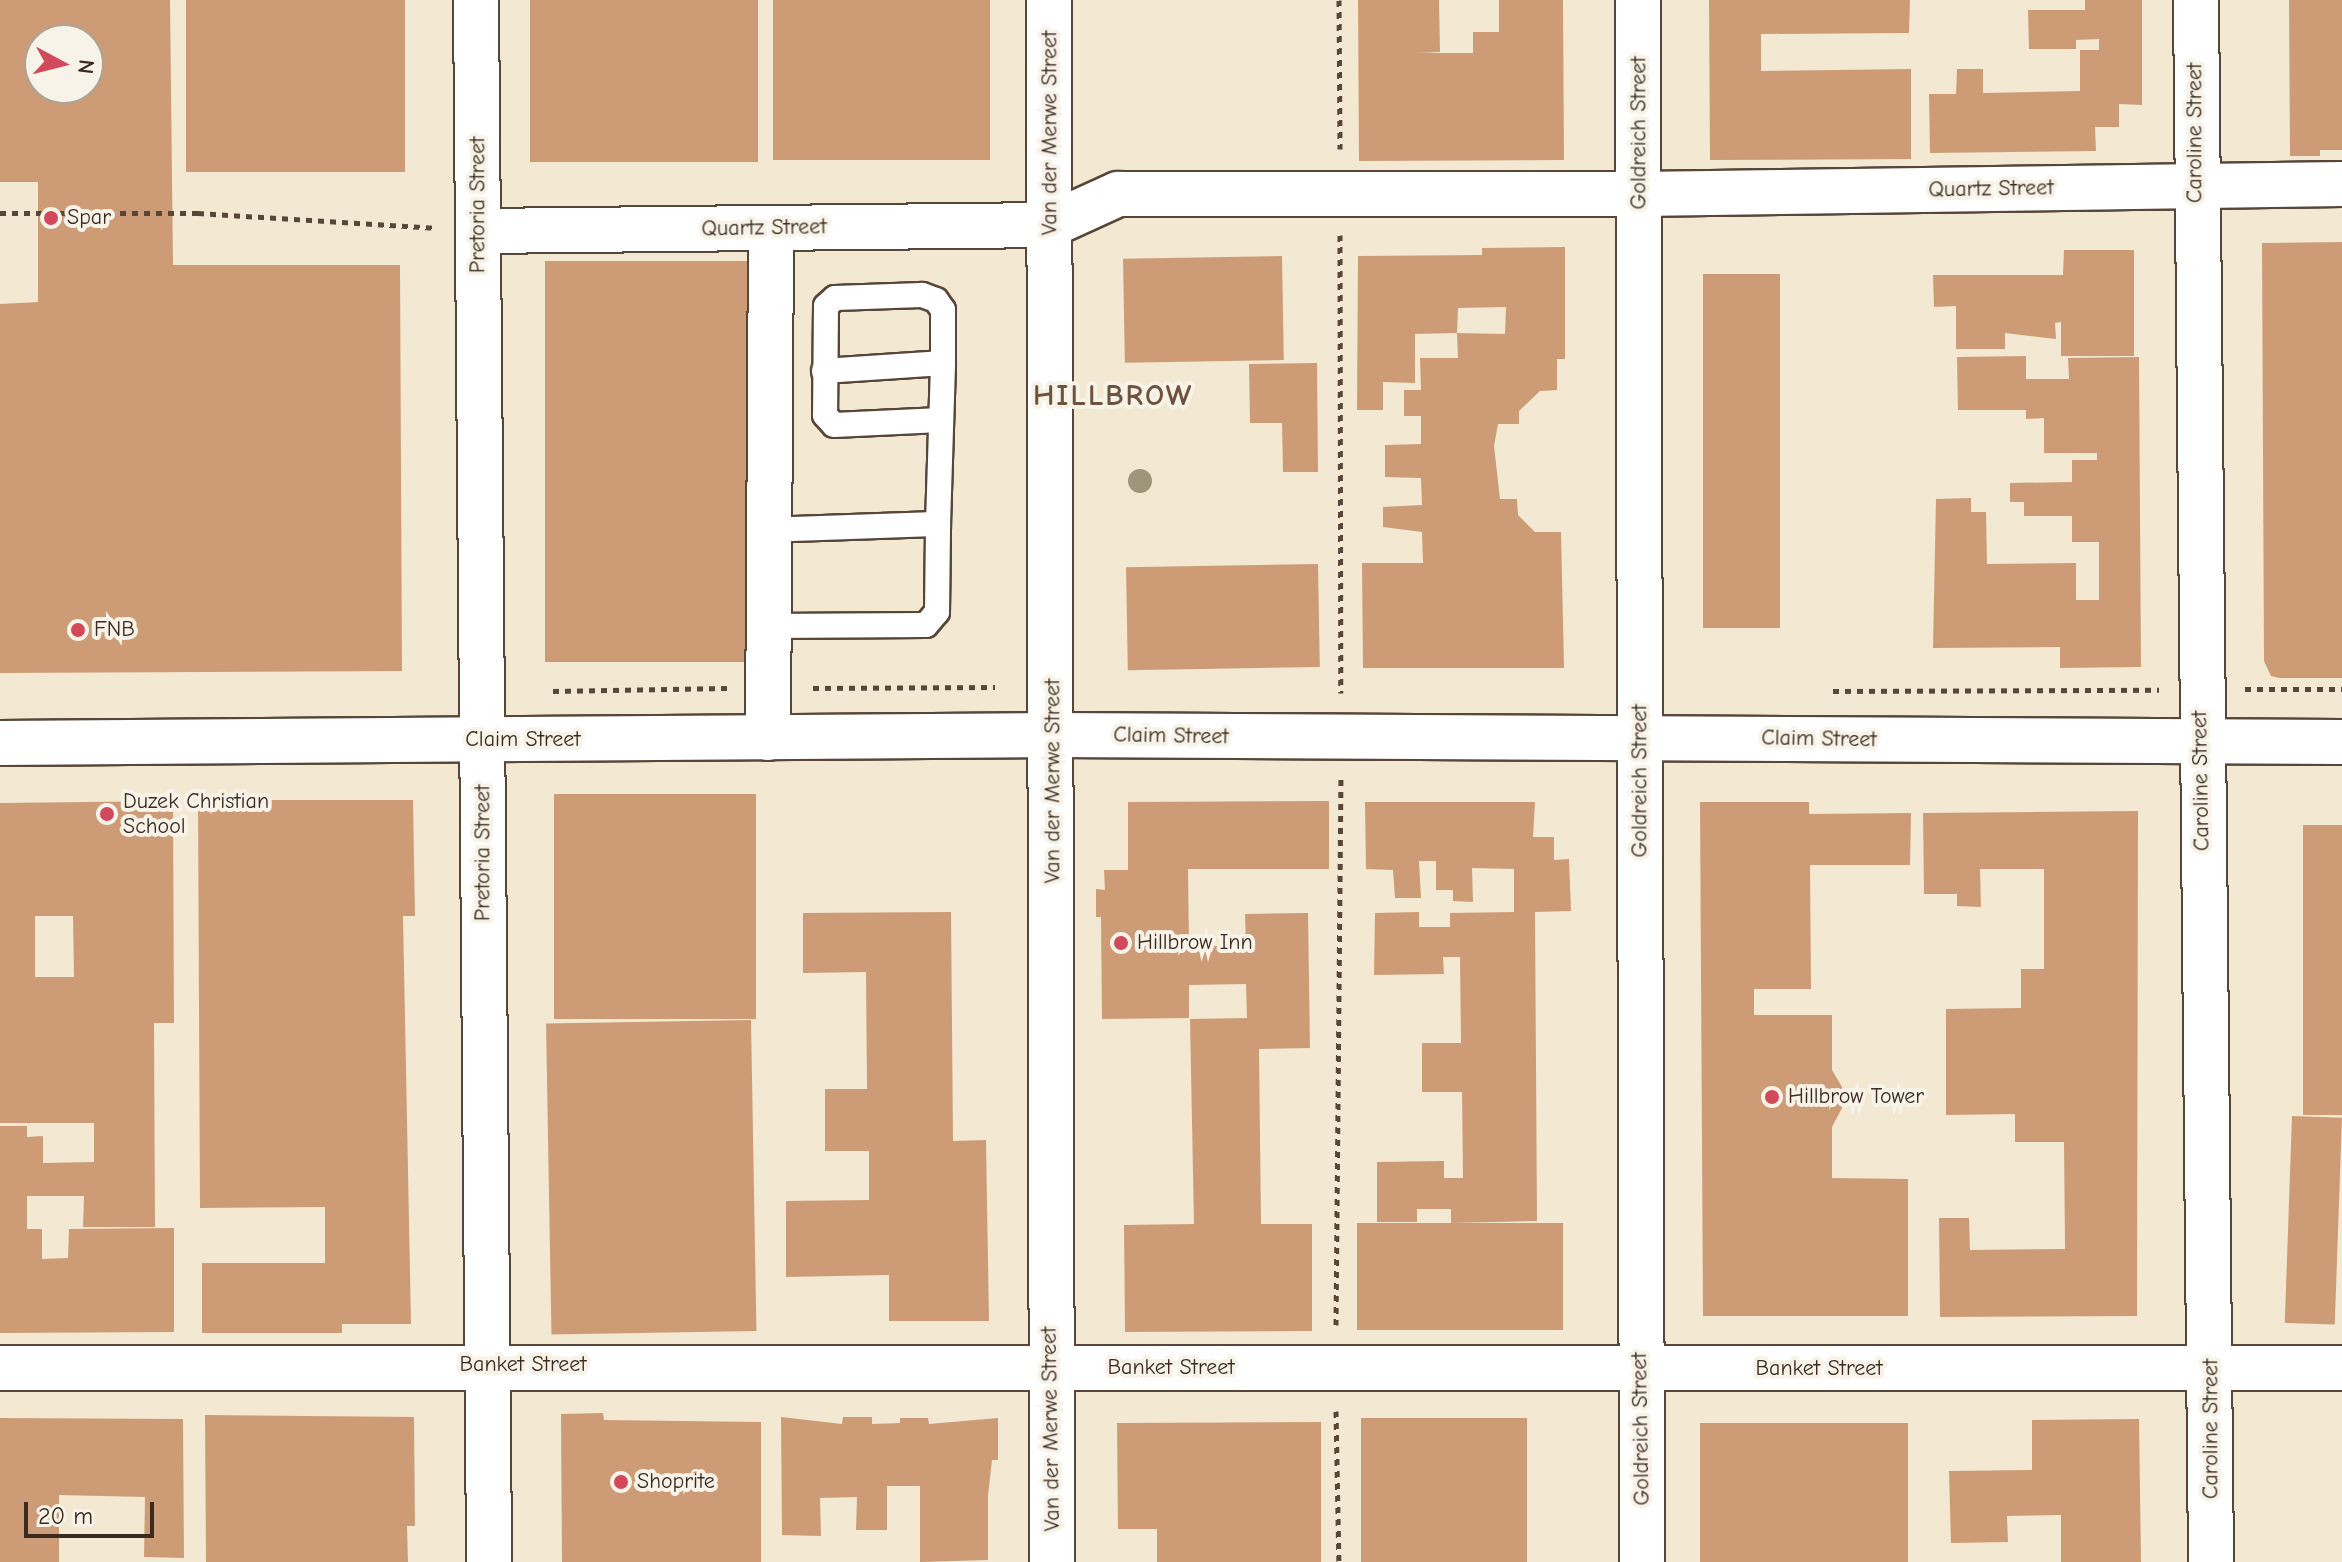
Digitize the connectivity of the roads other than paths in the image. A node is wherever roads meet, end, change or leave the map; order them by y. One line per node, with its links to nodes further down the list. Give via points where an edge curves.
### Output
1 (476, 0): 10 (street, Pretoria Street)
2 (1049, 0): 8 (street, Van der Merwe Street)
3 (1638, 0): 7 (street, Goldreich Street)
4 (2196, 0): 6 (street, Caroline Street)
5 (2342, 184): 6 (street, Quartz Street)
6 (2194, 186): 7 (street, Quartz Street); 23 (street, Caroline Street)
7 (1639, 194): 8 (street, Quartz Street, via 1118,194); 18 (street, Goldreich Street)
8 (1050, 225): 9 (street, Quartz Street); 17 (street, Van der Merwe Street)
9 (771, 228): 10 (street, Quartz Street); 15 (street)
10 (479, 231): 20 (street, Pretoria Street)
11 (943, 363): 12 (lane); 12 (lane, via 943,310 936,300 922,295 835,298 826,306); 13 (lane)
12 (824, 371): 13 (lane, via 825,415 834,425)
13 (941, 420): 14 (lane)
14 (938, 524): 15 (lane); 16 (lane, via 937,612 926,625)
15 (769, 530): 16 (street)
16 (768, 626): 19 (street)
17 (1054, 735): 18 (street, Claim Street); 19 (street, Claim Street); 26 (street, Van der Merwe Street)
18 (1640, 736): 23 (street, Claim Street); 27 (street, Goldreich Street)
19 (768, 738): 20 (street, Claim Street)
20 (482, 740): 22 (street, Claim Street); 24 (street, Pretoria Street)
21 (2342, 742): 23 (street, Claim Street)
22 (0, 743)
23 (2200, 743): 29 (street, Caroline Street)
24 (487, 1365): 25 (street, Banket Street); 26 (street, Banket Street); 30 (street, Pretoria Street)
25 (0, 1368)
26 (1049, 1368): 27 (street, Banket Street); 31 (street, Van der Merwe Street)
27 (1640, 1368): 29 (street, Banket Street); 32 (street, Goldreich Street)
28 (2342, 1368): 29 (street, Banket Street)
29 (2212, 1369): 33 (street, Caroline Street)
30 (489, 1562)
31 (1052, 1562)
32 (1642, 1562)
33 (2211, 1562)

